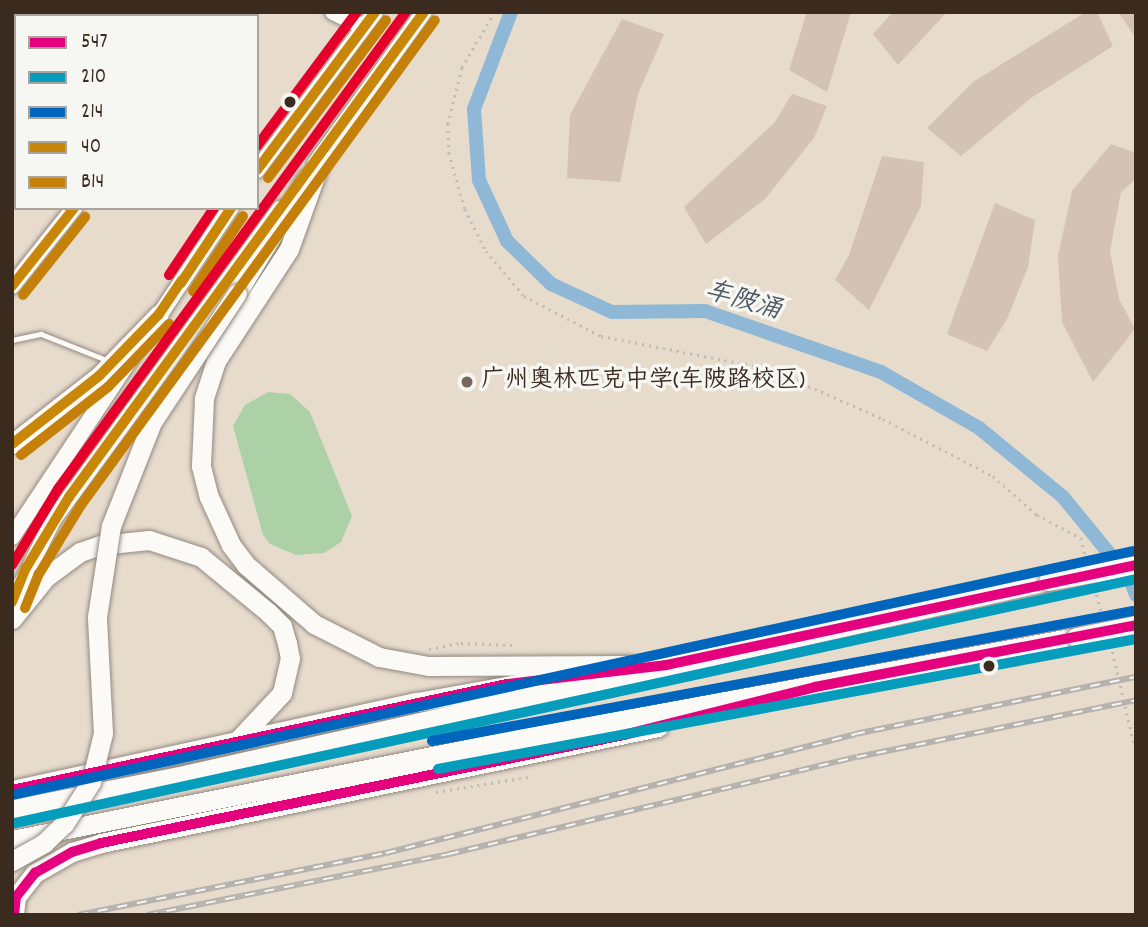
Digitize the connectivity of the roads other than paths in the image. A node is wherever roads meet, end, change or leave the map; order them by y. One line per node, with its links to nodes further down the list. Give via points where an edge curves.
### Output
1 (333, 12): 4 (main road)
2 (375, 12): 4 (main road)
3 (424, 12): 5 (main road)
4 (364, 27): 6 (main road)
5 (323, 154): 16 (main road, via 53,520); 19 (highway, via 289,249 216,361 204,399 201,466 209,497 231,545 246,565 314,624 380,657 428,666); 26 (highway, bridge, via 152,422 113,518 97,617 103,733 91,782 64,824 44,843)
6 (259, 167)
7 (72, 210): 9 (main road)
8 (230, 210): 10 (main road)
9 (12, 286)
10 (159, 314): 12 (highway); 14 (main road)
11 (12, 340): 12 (lane, via 41,334)
12 (112, 363): 13 (highway, via 70,402)
13 (12, 444)
14 (12, 537)
15 (1136, 565): 19 (highway, bridge)
16 (12, 603)
17 (12, 619): 21 (highway, via 46,577 80,552 100,545 149,540 201,557 268,612 282,626 288,643 290,658 282,693)
18 (1136, 625): 20 (highway, bridge)
19 (666, 665): 21 (highway, via 507,684); 22 (highway)
20 (815, 687): 25 (highway, bridge, via 501,742); 27 (highway, via 624,735 101,843)
21 (237, 740): 22 (highway)
22 (187, 765): 23 (highway); 24 (highway)
23 (12, 790)
24 (12, 809)
25 (12, 840)
26 (12, 861)
27 (52, 862): 28 (highway); 29 (highway, via 24,884)
28 (12, 882)
29 (14, 915)

